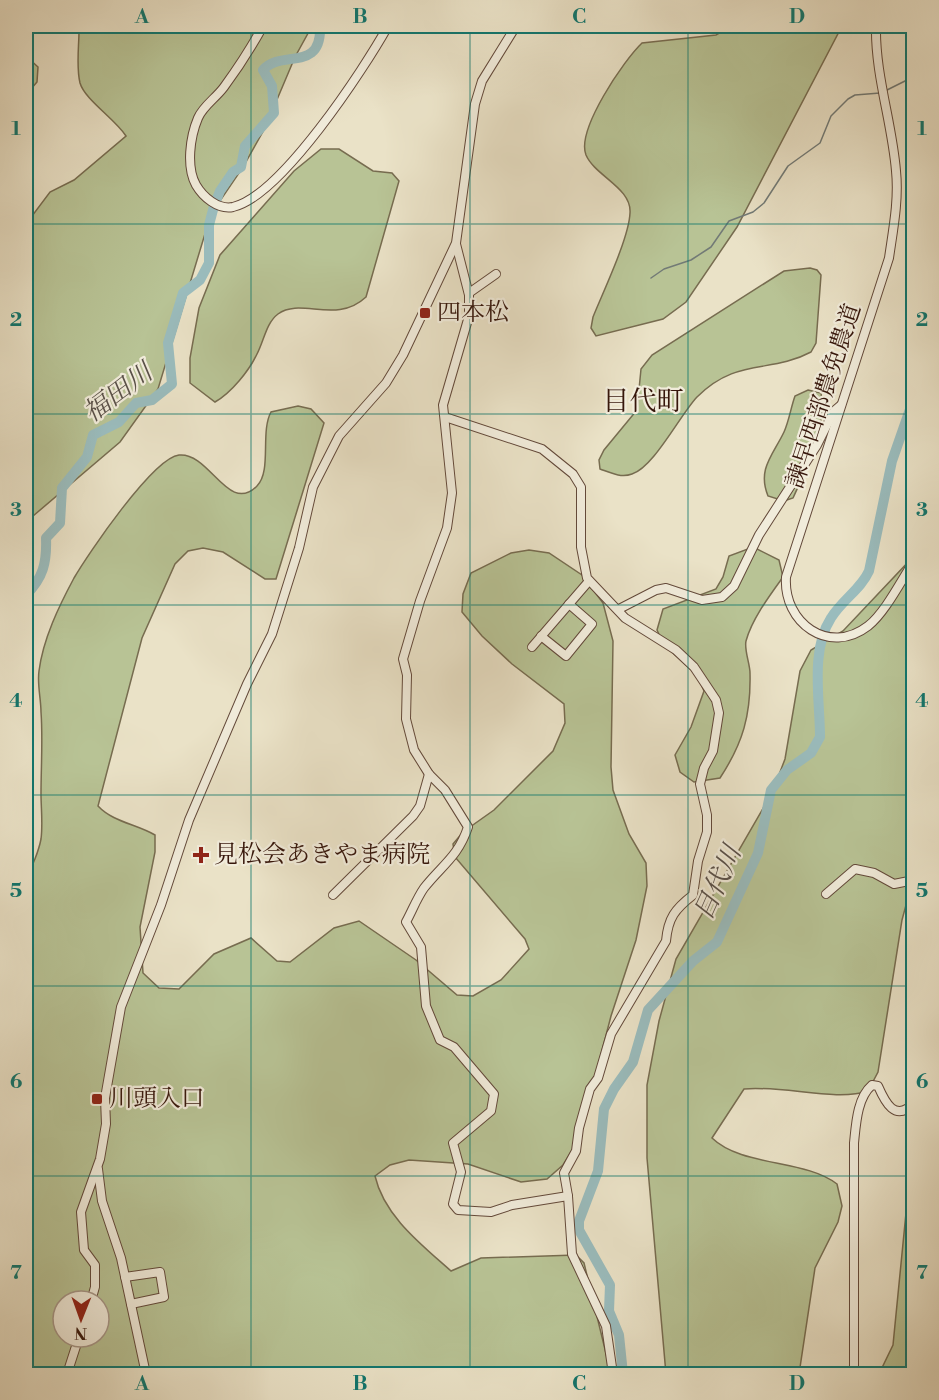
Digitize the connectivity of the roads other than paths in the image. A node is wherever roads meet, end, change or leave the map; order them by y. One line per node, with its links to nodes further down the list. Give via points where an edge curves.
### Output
1 (263, 26): 2 (street, via 224,88 199,115 191,146 193,180 198,188 212,202 233,207 264,189 297,154)
2 (388, 26)
3 (516, 26): 5 (street, via 482,81 475,104)
4 (876, 26): 8 (street, 諫早西部農免農道, via 880,79 896,172 895,221 889,258)
5 (456, 243): 7 (street); 21 (street, via 403,356 386,383 339,436 313,487 272,634 189,820 161,906 121,1007 105,1098 106,1124)
6 (496, 274): 7 (street)
7 (469, 293): 9 (street, via 469,316 443,405)
8 (843, 403): 10 (street, 諫早西部農免農道, via 786,577 789,605 807,627 843,636 869,626); 13 (street, via 834,411 817,445 759,535 734,586 722,597 702,600 666,588 656,590)
9 (445, 417): 11 (street, via 542,449 573,474 581,487 581,547); 16 (street, via 452,493 447,528 404,659 406,719 414,750)
10 (914, 561)
11 (589, 581): 12 (street); 13 (street)
12 (569, 604): 14 (street); 14 (street, via 592,624 566,656)
13 (619, 609): 22 (street, via 694,667 716,700 719,713 713,751 700,784 707,832 693,895 676,908 667,923 666,941 611,1034 598,1078 590,1089 576,1151 564,1173)
14 (541, 636): 15 (street)
15 (532, 647)
16 (429, 774): 19 (street, via 420,807 413,816); 22 (street, via 445,790 468,827 462,845 424,888 406,922 421,947 426,1006 440,1040 454,1047 494,1094 491,1111 453,1143 461,1172 453,1204 458,1210 491,1212)
17 (914, 880): 18 (street, via 894,884 855,869)
18 (826, 894)
19 (333, 895)
20 (914, 1103): 30 (street, via 903,1111 894,1111 878,1086 872,1085 863,1097 858,1115 854,1167)
21 (98, 1169): 23 (street, via 102,1201); 24 (street, via 81,1212 84,1250 96,1265)
22 (568, 1196): 29 (street, via 572,1254 606,1326)
23 (125, 1277): 25 (street); 25 (street, via 160,1272 164,1297)
24 (94, 1289)
25 (131, 1304): 28 (street)
26 (75, 1349): 27 (street)
27 (67, 1374)
28 (146, 1374)
29 (613, 1374)
30 (854, 1374)

